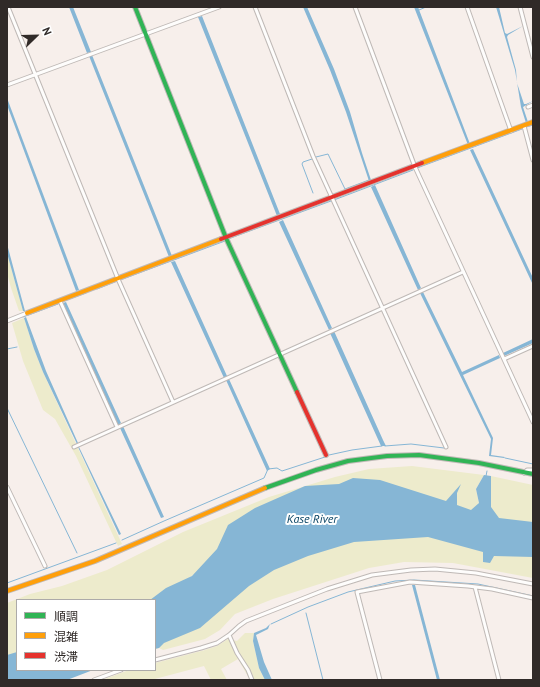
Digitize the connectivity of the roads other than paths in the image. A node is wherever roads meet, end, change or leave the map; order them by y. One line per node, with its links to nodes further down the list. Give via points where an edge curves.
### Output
1 (8, 7): 10 (street)
2 (135, 7): 8 (street)
3 (220, 7): 8 (street)
4 (255, 7): 19 (street)
5 (355, 7): 18 (street)
6 (467, 7): 16 (street)
7 (520, 7): 9 (street)
8 (146, 34): 10 (street); 20 (street)
9 (533, 57)
10 (35, 74): 11 (street); 22 (street)
11 (7, 85)
12 (533, 105): 13 (street)
13 (528, 107)
14 (533, 122): 15 (street)
15 (524, 126): 16 (street); 17 (street)
16 (511, 131): 18 (street)
17 (533, 160)
18 (415, 167): 19 (street); 21 (street)
19 (332, 197): 20 (street); 24 (street)
20 (226, 238): 22 (street); 28 (street)
21 (463, 272): 24 (street); 29 (street)
22 (118, 279): 23 (street); 30 (street)
23 (60, 301): 25 (street); 32 (street)
24 (382, 308): 28 (street); 34 (street)
25 (27, 313): 26 (street)
26 (7, 320)
27 (533, 346): 29 (street)
28 (279, 354): 30 (street); 35 (street)
29 (504, 359): 31 (street)
30 (173, 402): 32 (street)
31 (533, 422)
32 (117, 427): 33 (street)
33 (74, 447)
34 (446, 447)
35 (326, 455)
36 (533, 470): 37 (street)
37 (524, 473): 38 (street); 43 (street, via 478,463 419,455 348,461 270,487 102,558)
38 (533, 474)
39 (7, 487): 40 (street)
40 (45, 566)
41 (533, 584): 45 (street, via 454,571 390,572 328,588 246,621)
42 (475, 587): 44 (street); 50 (street, via 410,582 358,592); 51 (street)
43 (7, 591)
44 (533, 598)
45 (229, 635): 46 (street, via 217,643); 49 (street)
46 (156, 660)
47 (118, 671): 48 (street)
48 (94, 680)
49 (252, 680)
50 (380, 680)
51 (499, 680)

